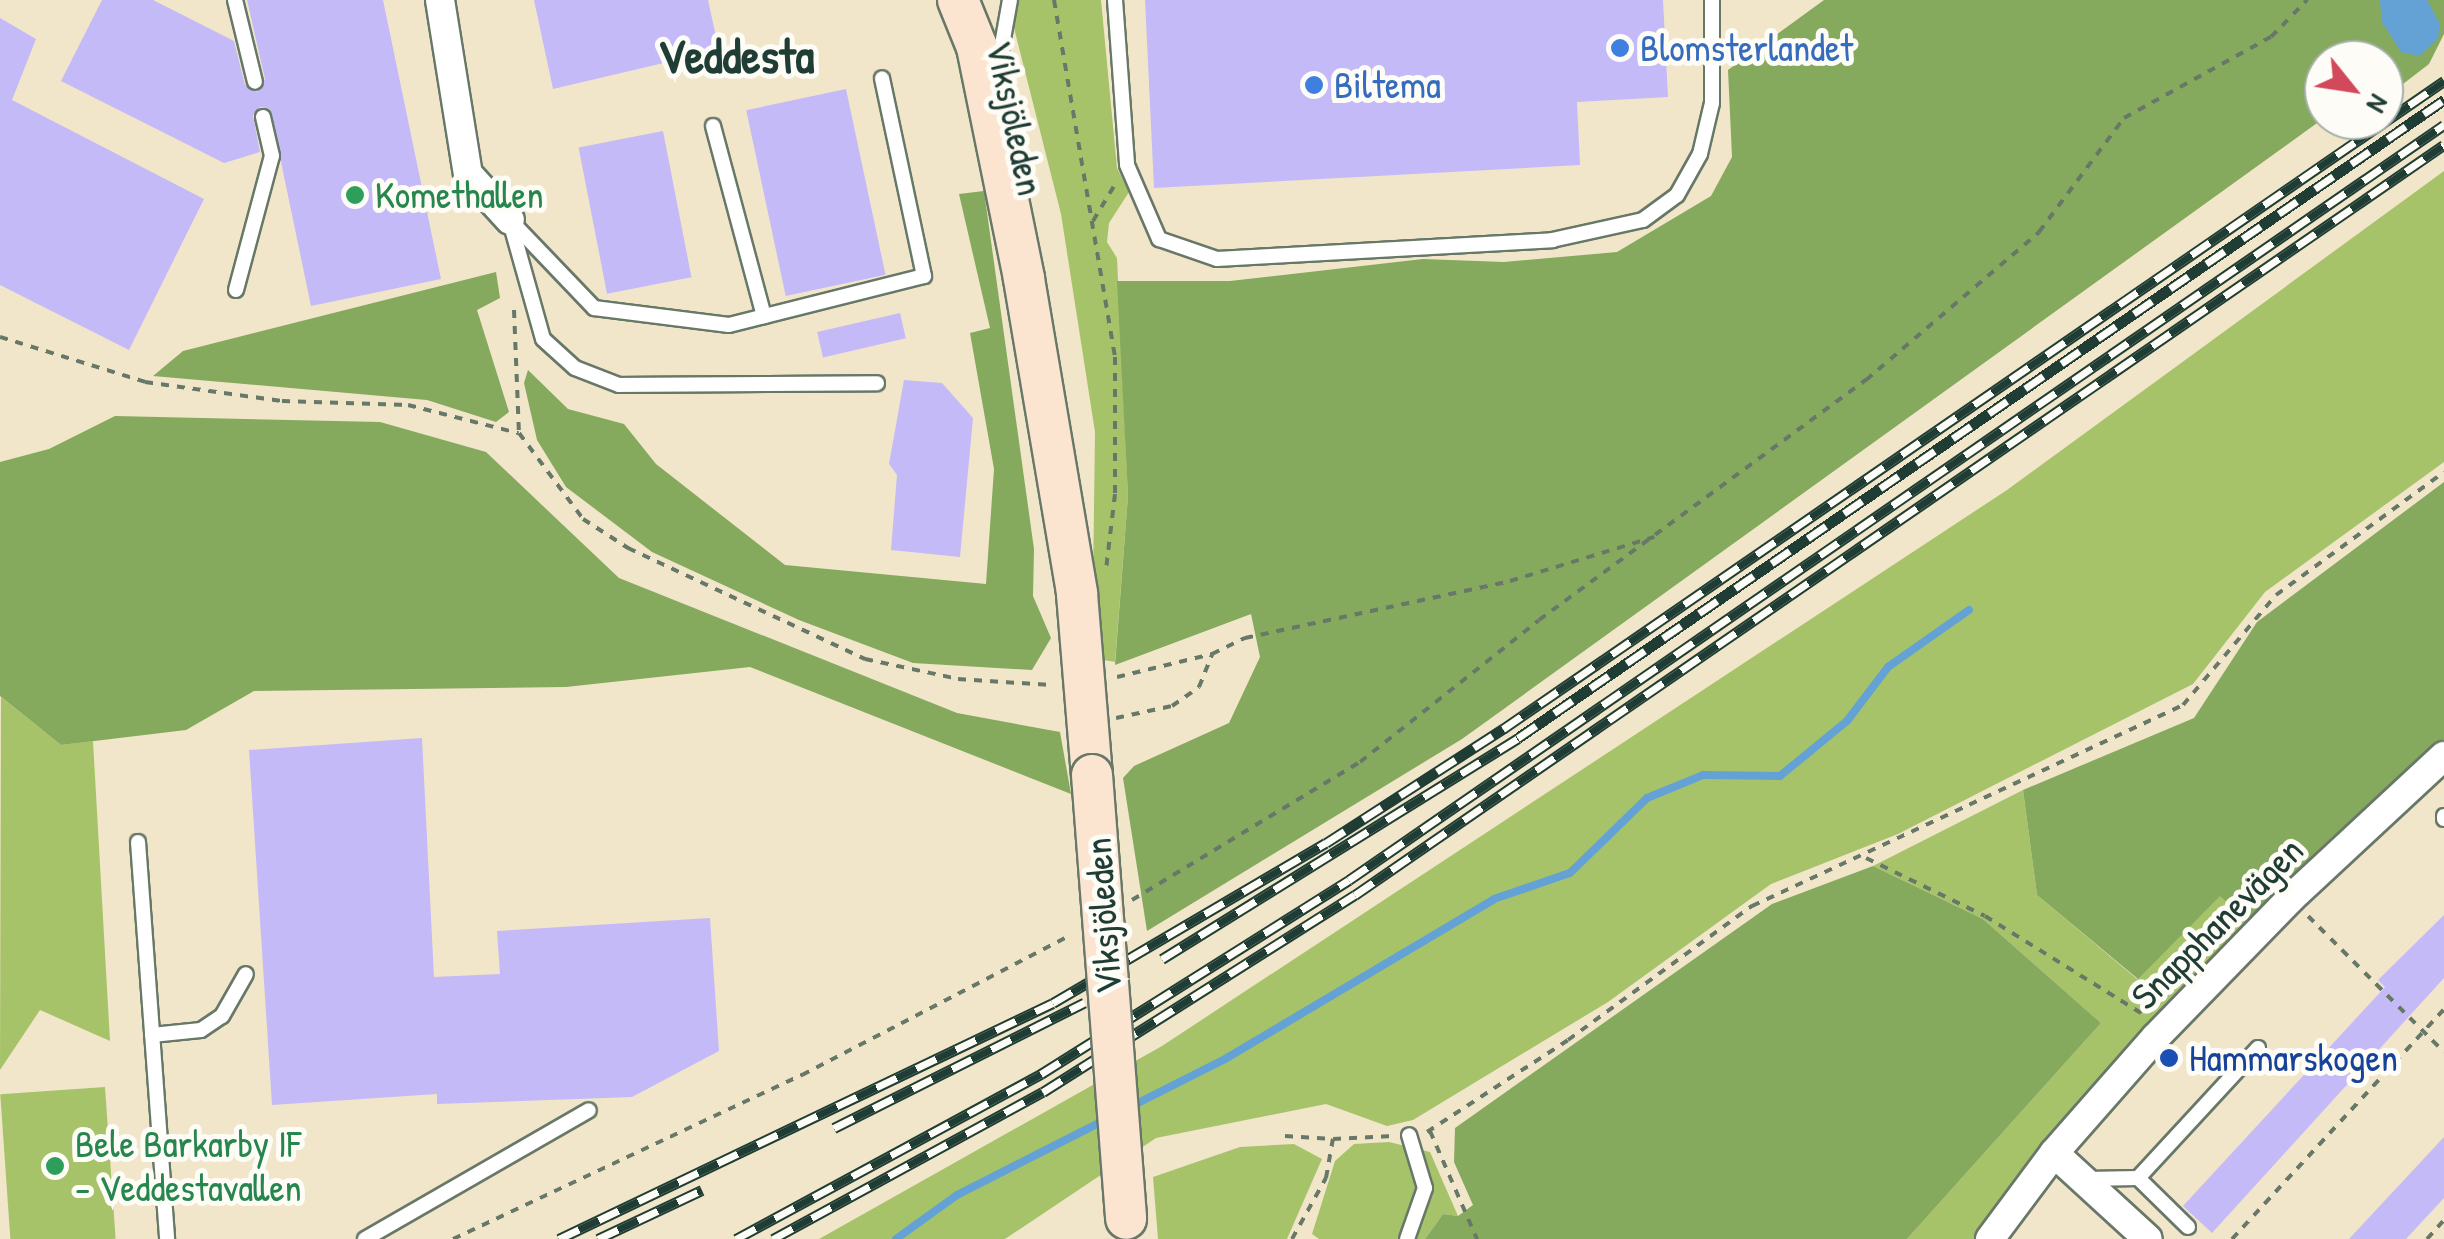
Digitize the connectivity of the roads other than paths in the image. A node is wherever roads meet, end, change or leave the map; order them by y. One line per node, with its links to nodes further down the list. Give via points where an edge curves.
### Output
1 (235, 0): 11 (lane)
2 (440, 0): 14 (street, via 468,174)
3 (935, 0): 9 (main road, Viksjöleden)
4 (958, 0): 9 (main road, Viksjöleden)
5 (991, 0): 9 (main road, Viksjöleden)
6 (1010, 0): 9 (lane)
7 (1115, 0): 8 (lane, via 1127,165 1159,239 1217,258 1605,233 1642,220 1677,195 1700,154 1712,103)
8 (1712, 0)
9 (990, 66): 29 (main road, Viksjöleden, bridge, via 1044,250 1091,588 1092,775)
10 (882, 78): 16 (lane, via 924,276)
11 (255, 82)
12 (263, 117): 15 (lane, via 272,156)
13 (713, 126): 16 (lane)
14 (510, 220): 16 (lane, via 594,308 730,325); 17 (lane, via 543,339 575,368 619,385)
15 (236, 290)
16 (764, 316)
17 (877, 383)
18 (2444, 756): 25 (street, Snapphanevägen, via 2290,899)
19 (138, 842): 21 (lane)
20 (246, 974): 21 (lane, via 222,1016 200,1030)
21 (152, 1036): 30 (lane)
22 (2258, 1048): 26 (lane)
23 (589, 1110): 31 (lane)
24 (1409, 1134): 32 (lane, via 1425,1188)
25 (2054, 1153): 27 (street); 33 (street, Snapphanevägen)
26 (2138, 1178): 27 (lane); 28 (lane)
27 (2082, 1179): 34 (street)
28 (2188, 1226)
29 (1126, 1229)
30 (167, 1239)
31 (365, 1239)
32 (1407, 1239)
33 (1990, 1239)
34 (2148, 1239)

